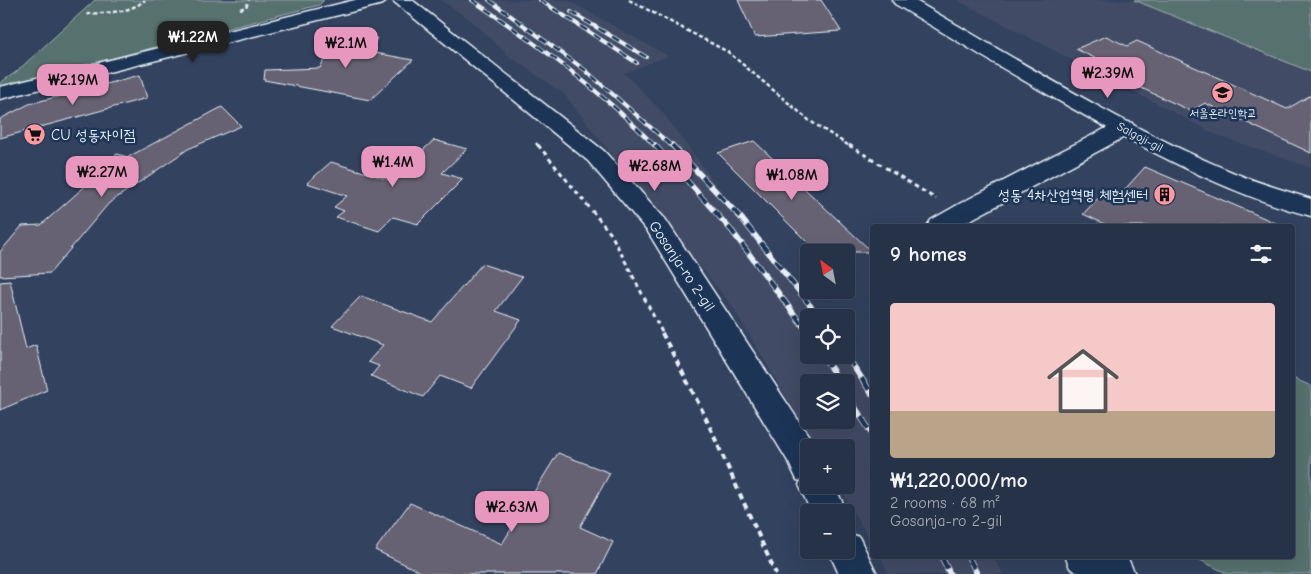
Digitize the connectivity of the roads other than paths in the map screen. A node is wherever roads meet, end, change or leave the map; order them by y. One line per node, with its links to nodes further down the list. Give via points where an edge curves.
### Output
1 (377, 0): 4 (street)
2 (401, 0): 8 (street, Gosanja-ro 2-gil, via 596,156 657,226)
3 (901, 0): 5 (street, Salgoji-gil)
4 (0, 93)
5 (1124, 128): 6 (street, Salgoji-gil, via 1225,178); 7 (street)
6 (1311, 208)
7 (943, 224)
8 (800, 451)
9 (851, 559): 12 (street)
10 (1083, 559): 13 (street)
11 (1088, 559): 14 (street)
12 (858, 574)
13 (1088, 574)
14 (1116, 574)

